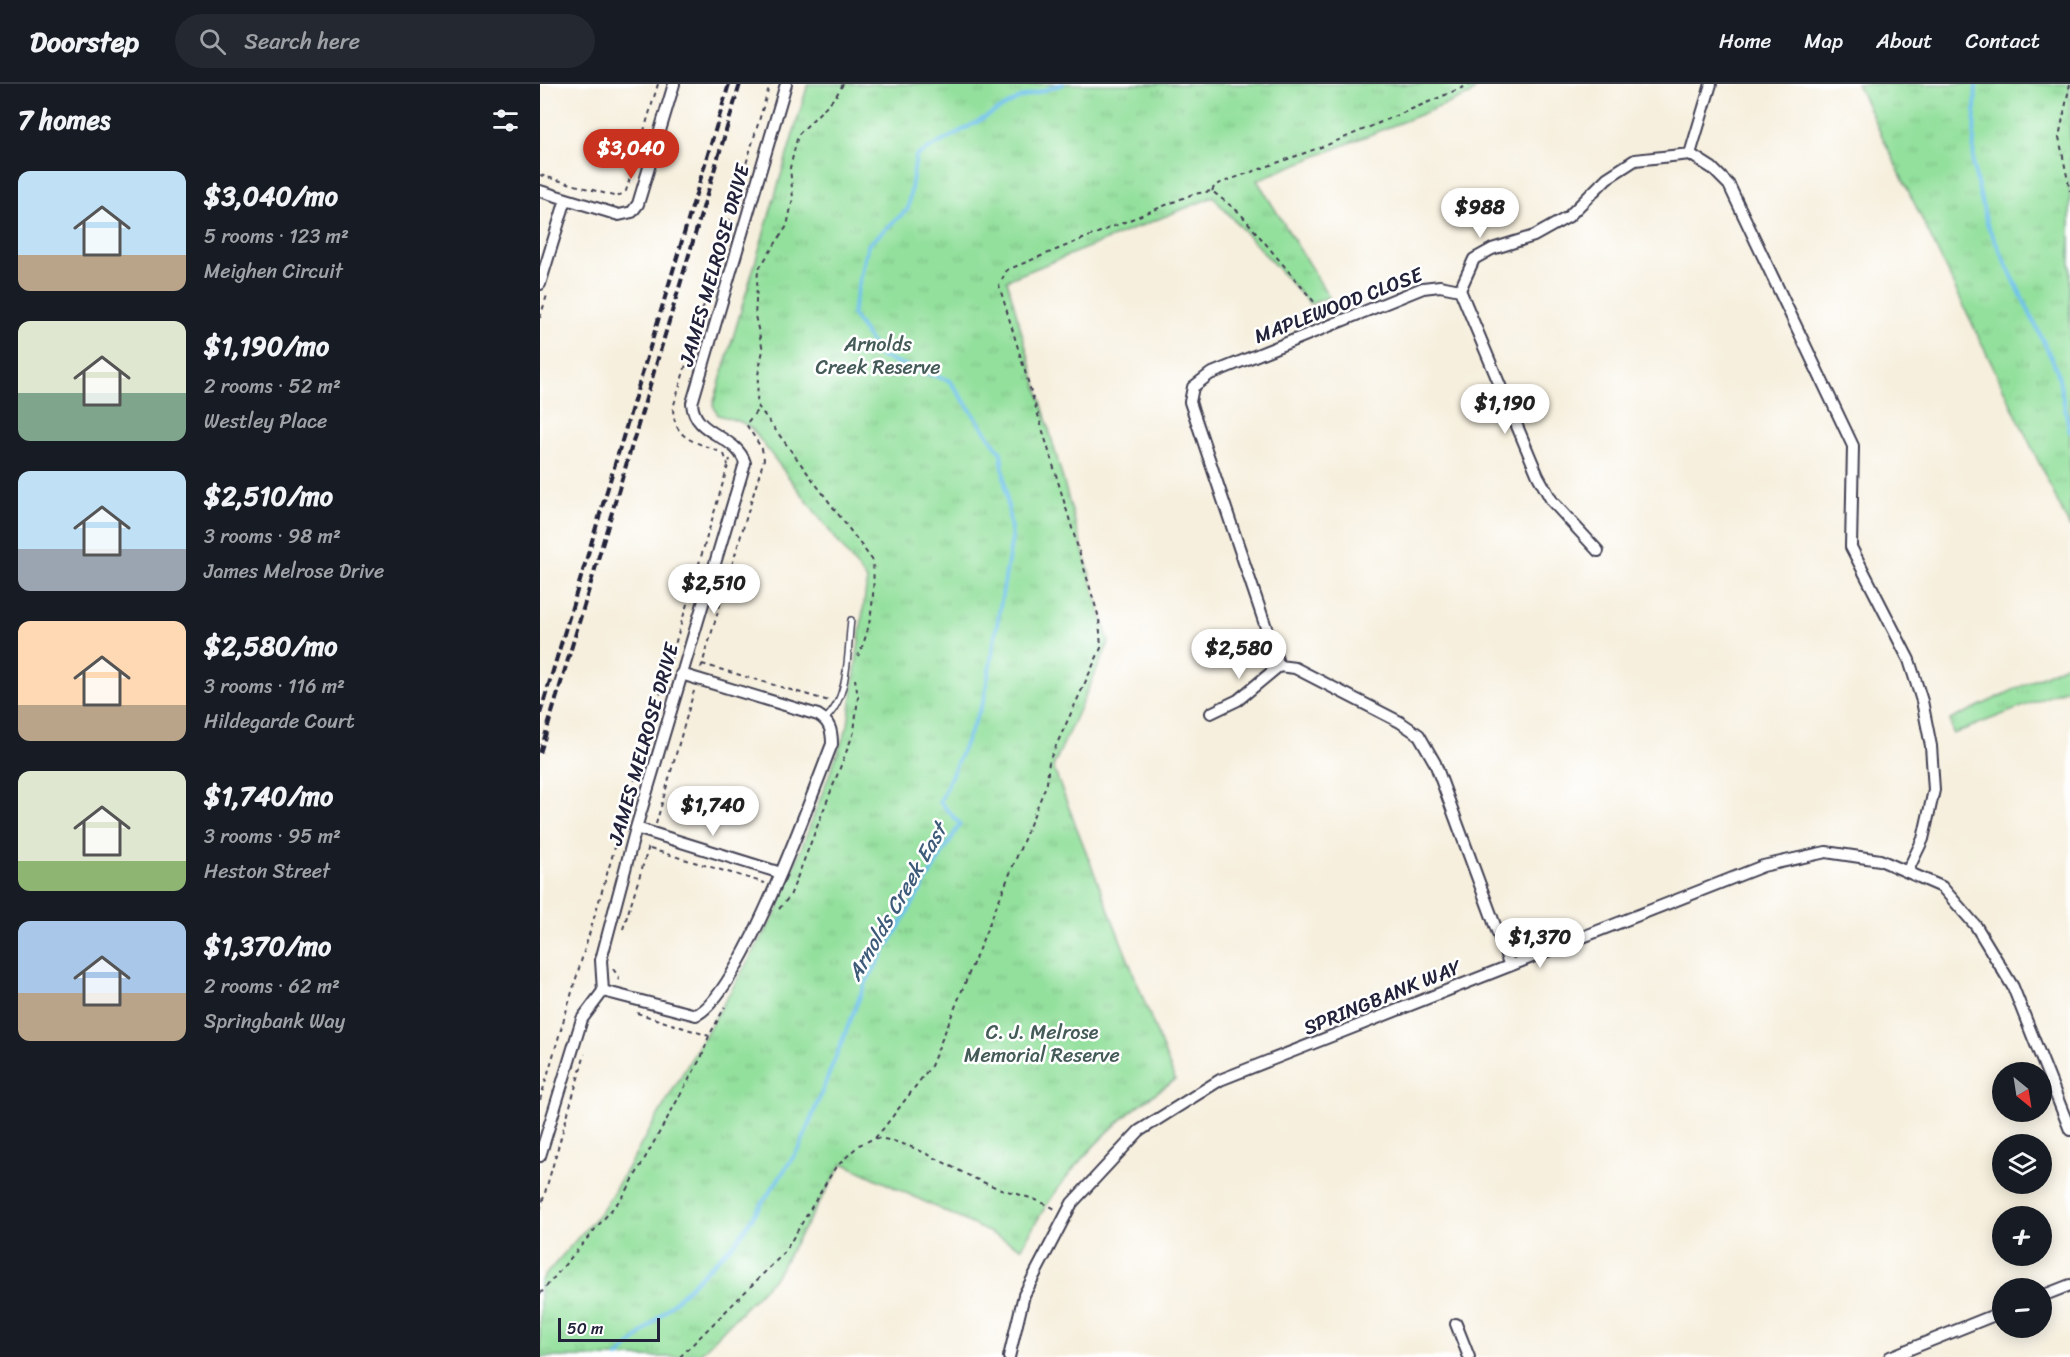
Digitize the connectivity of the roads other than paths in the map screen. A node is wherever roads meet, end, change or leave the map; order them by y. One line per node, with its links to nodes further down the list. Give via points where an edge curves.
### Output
1 (674, 84): 6 (street, via 638,204 632,212 619,214)
2 (786, 84): 12 (street, JAMES MELROSE DRIVE, via 692,403 693,413 703,427 734,445 745,463)
3 (1711, 84): 4 (street)
4 (1690, 154): 8 (street, via 1635,160 1607,178 1568,217 1534,236 1474,259); 16 (street, via 1729,185 1853,446 1851,547 1909,660 1931,746 1934,790 1923,839)
5 (540, 191): 6 (street)
6 (566, 199): 7 (street)
7 (540, 284)
8 (1460, 290): 9 (street, via 1538,476 1552,501); 11 (street, MAPLEWOOD CLOSE, via 1423,288 1210,374 1193,387 1190,402)
9 (1598, 551)
10 (851, 620): 14 (lane, via 838,704)
11 (1279, 666): 13 (street, via 1238,699); 18 (street, via 1295,668 1419,735 1435,763)
12 (681, 674): 14 (street); 15 (street, JAMES MELROSE DRIVE)
13 (1211, 713)
14 (825, 719): 17 (street, via 832,731 832,744)
15 (636, 828): 17 (street); 19 (street, JAMES MELROSE DRIVE, via 601,960)
16 (1906, 872): 18 (street, SPRINGBANK WAY, via 1880,860 1826,852 1764,866); 20 (street, SPRINGBANK WAY, via 1942,886 1976,926 2013,987)
17 (781, 873): 19 (street, via 750,940 714,1003 705,1011 696,1015)
18 (1510, 966): 26 (street, SPRINGBANK WAY, via 1220,1080 1140,1131 1065,1215 1024,1295)
19 (609, 992): 21 (street, via 582,1019)
20 (2070, 1130)
21 (540, 1156)
22 (2070, 1285): 23 (street)
23 (2052, 1292)
24 (1992, 1316): 28 (street)
25 (1456, 1324): 27 (street)
26 (1009, 1357)
27 (1469, 1357)
28 (1890, 1357)

